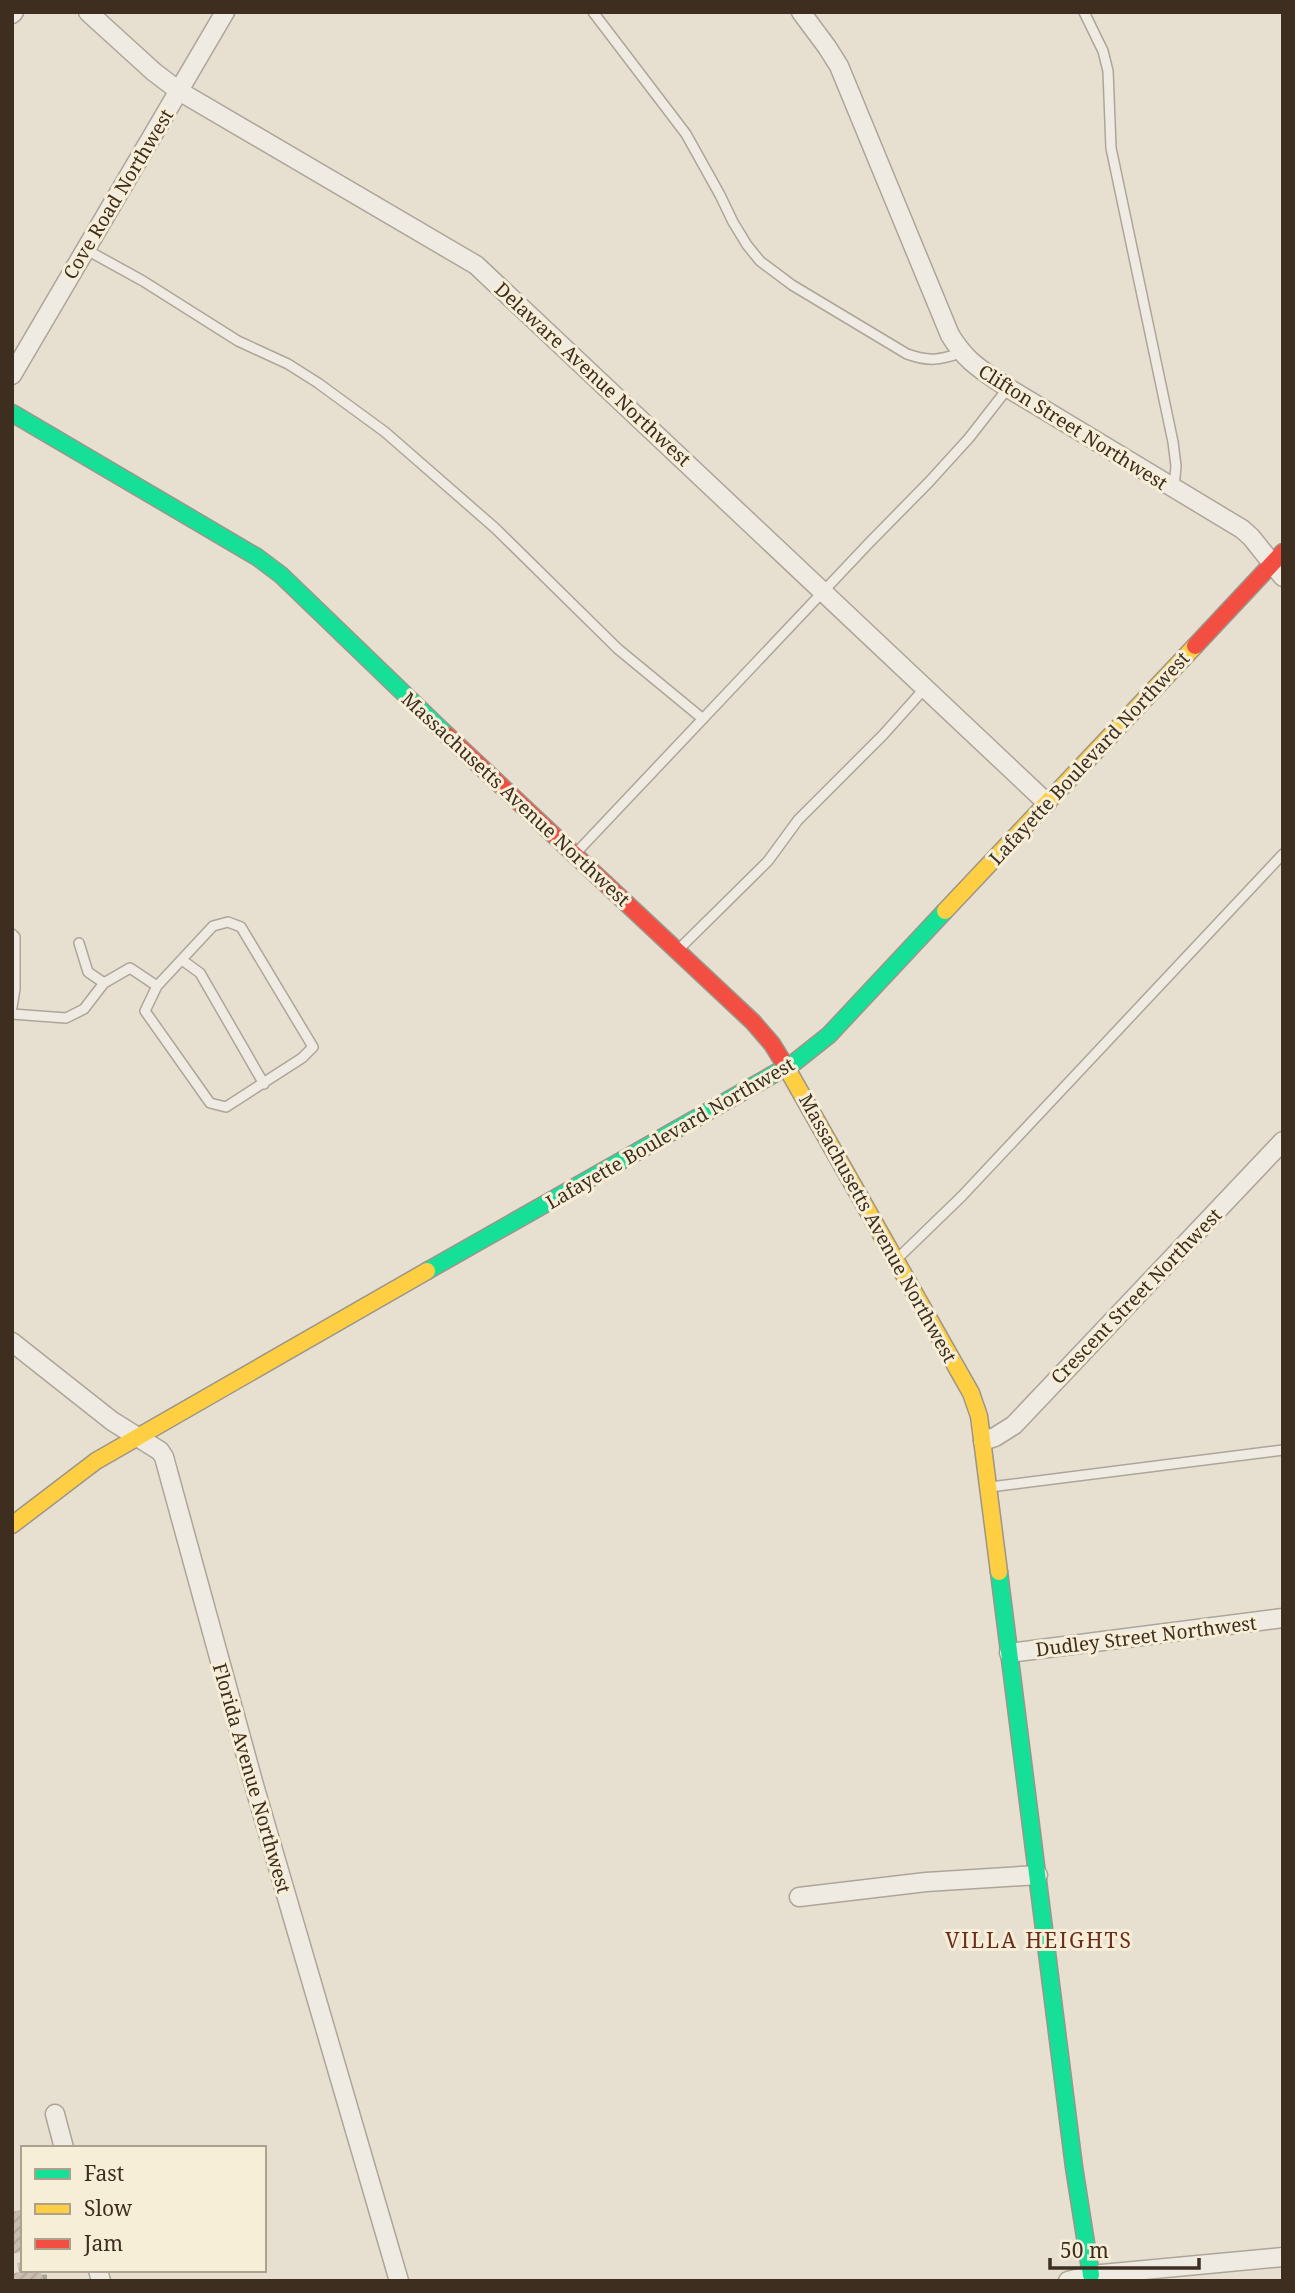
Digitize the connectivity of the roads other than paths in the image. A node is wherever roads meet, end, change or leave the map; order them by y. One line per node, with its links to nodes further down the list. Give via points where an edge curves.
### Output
1 (88, 12): 6 (street, Delaware Avenue Northwest)
2 (225, 12): 6 (street, Cove Road Northwest)
3 (593, 12): 8 (lane, via 686,134 733,222 760,261 907,354 936,360)
4 (800, 12): 8 (street, Clifton Street Northwest, via 839,66)
5 (1084, 12): 12 (lane, via 1108,71 1111,148 1173,442)
6 (179, 91): 7 (street, Cove Road Northwest); 14 (street, Delaware Avenue Northwest, via 476,265)
7 (85, 249): 9 (street, Cove Road Northwest); 16 (lane, via 239,341 288,364 384,432 495,528 618,649)
8 (961, 353): 10 (street, Clifton Street Northwest)
9 (12, 376)
10 (1008, 388): 12 (street, Clifton Street Northwest); 14 (lane, via 929,482)
11 (12, 413): 19 (street, Massachusetts Avenue Northwest, via 257,556)
12 (1174, 489): 13 (street, Clifton Street Northwest, via 1242,529)
13 (1279, 564): 17 (street, Lafayette Boulevard Northwest)
14 (822, 592): 15 (street, Delaware Avenue Northwest); 16 (lane)
15 (925, 687): 17 (street, Delaware Avenue Northwest); 22 (lane, via 798,820 768,861)
16 (702, 719): 19 (lane)
17 (1046, 803): 28 (street, Lafayette Boulevard Northwest, via 829,1035)
18 (1283, 854): 31 (lane, via 962,1196)
19 (574, 855): 22 (street, Massachusetts Avenue Northwest)
20 (12, 934): 26 (lane)
21 (79, 943): 24 (lane, via 88,972)
22 (677, 951): 28 (street, Massachusetts Avenue Northwest, via 752,1022)
23 (182, 960): 25 (lane); 29 (lane, via 200,972); 29 (lane, via 213,926 228,922 241,927 313,1047)
24 (104, 983): 25 (lane, via 130,968); 27 (lane, via 84,1009 66,1018)
25 (157, 986): 29 (lane, via 145,1011 211,1103 226,1107)
26 (12, 1007)
27 (12, 1014)
28 (787, 1068): 31 (street, Massachusetts Avenue Northwest); 33 (street, Lafayette Boulevard Northwest)
29 (264, 1084)
30 (1283, 1141): 34 (street, Crescent Street Northwest, via 1014,1425)
31 (895, 1260): 34 (street, Massachusetts Avenue Northwest, via 971,1393)
32 (12, 1342): 33 (street, Florida Avenue Northwest)
33 (137, 1436): 37 (street, Lafayette Boulevard Northwest); 46 (street, Florida Avenue Northwest, via 164,1457 250,1772)
34 (983, 1441): 36 (street, Massachusetts Avenue Northwest)
35 (1283, 1450): 36 (lane)
36 (989, 1488): 39 (street, Massachusetts Avenue Northwest)
37 (12, 1525)
38 (1283, 1618): 39 (street, Dudley Street Northwest)
39 (1009, 1653): 40 (street, Massachusetts Avenue Northwest)
40 (1038, 1875): 41 (street); 45 (street, Massachusetts Avenue Northwest)
41 (799, 1897)
42 (55, 2114): 43 (street)
43 (63, 2146)
44 (1283, 2257): 45 (street)
45 (1091, 2275): 47 (street)
46 (399, 2281)
47 (1068, 2281)

